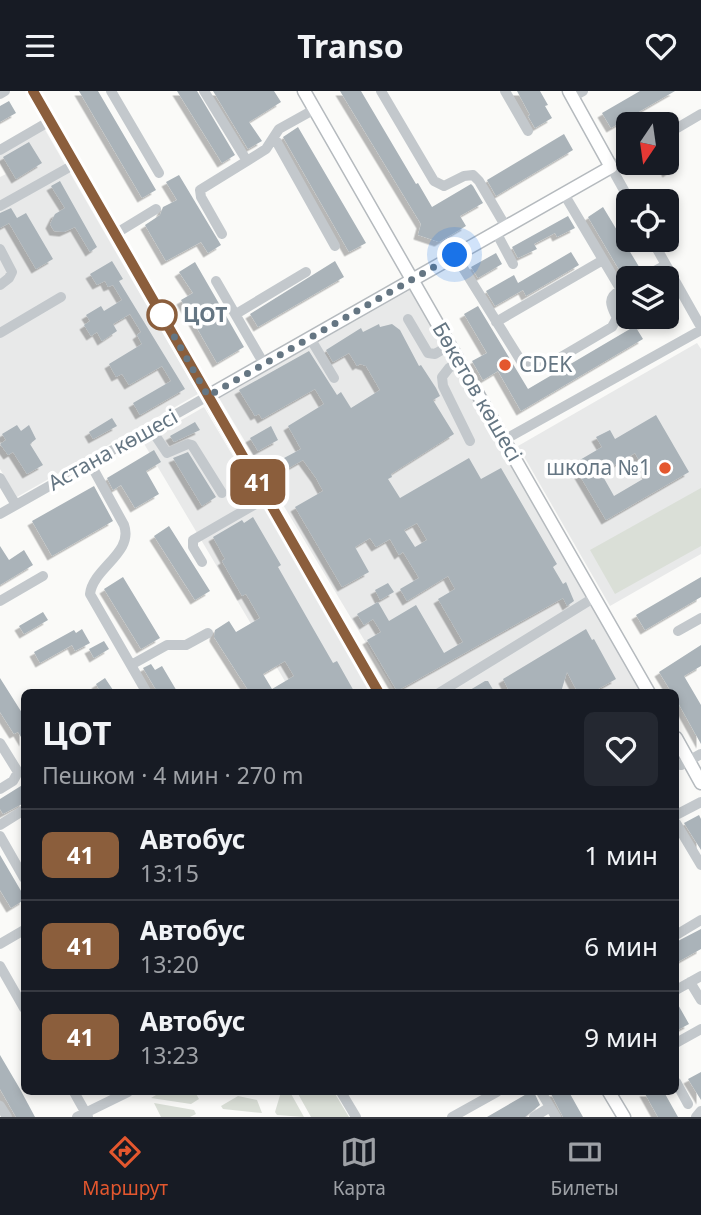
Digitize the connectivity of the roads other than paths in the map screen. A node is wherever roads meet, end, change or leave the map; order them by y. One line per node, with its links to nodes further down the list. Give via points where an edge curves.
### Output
1 (5, 91): 9 (street)
2 (33, 91): 12 (street)
3 (111, 91): 21 (street)
4 (204, 91): 17 (street)
5 (305, 91): 10 (main road, Бөкетов көшесі)
6 (381, 91): 26 (street, via 434,181 444,186 473,175)
7 (505, 91): 14 (street)
8 (574, 93): 20 (main road)
9 (0, 94)
10 (315, 109): 15 (street, via 278,129); 38 (main road, Бөкетов көшесі)
11 (701, 114): 13 (street)
12 (50, 121): 16 (street); 18 (street)
13 (679, 127)
14 (528, 131)
15 (274, 137): 17 (street, via 262,153); 29 (street)
16 (0, 149)
17 (247, 161): 28 (street, via 200,190)
18 (75, 164): 24 (street); 27 (street)
19 (616, 164): 20 (street, Астана көшесі)
20 (611, 167): 22 (street); 23 (main road, Астана көшесі)
21 (159, 173)
22 (623, 189)
23 (564, 194): 26 (main road, Астана көшесі); 33 (street)
24 (0, 206)
25 (156, 209): 27 (street)
26 (501, 230): 32 (main road, Астана көшесі); 34 (street)
27 (115, 233): 55 (street)
28 (222, 235)
29 (335, 246)
30 (0, 249): 40 (street, via 12,272)
31 (659, 252): 35 (street)
32 (455, 255): 38 (main road, Астана көшесі); 46 (street)
33 (603, 260): 37 (street); 46 (street)
34 (513, 264)
35 (666, 265): 48 (street)
36 (306, 272): 43 (street)
37 (616, 277)
38 (412, 280): 50 (main road, Астана көшесі); 51 (main road, Бөкетов көшесі)
39 (216, 281): 43 (street)
40 (0, 285)
41 (616, 292): 44 (street, via 610,300)
42 (61, 297): 49 (street)
43 (236, 314): 53 (street)
44 (616, 316)
45 (408, 319): 51 (street, via 428,353)
46 (496, 321): 47 (street, via 520,361 537,369)
47 (616, 322)
48 (701, 328): 57 (street)
49 (0, 333)
50 (310, 338): 53 (main road, Астана көшесі); 54 (street)
51 (450, 345): 52 (main road, Бөкетов көшесі)
52 (459, 362): 57 (main road, Бөкетов көшесі); 58 (street, via 442,377 443,386)
53 (264, 364): 55 (main road, Астана көшесі)
54 (334, 379)
55 (208, 396): 56 (street, Астана көшесі); 62 (main road)
56 (151, 429): 59 (street, Астана көшесі); 61 (street, via 167,453 192,445)
57 (504, 440): 67 (main road, Бөкетов көшесі)
58 (470, 441)
59 (89, 463): 63 (street, Астана көшесі); 72 (street, via 126,536 92,584 90,594)
60 (0, 478): 63 (street)
61 (222, 493)
62 (266, 498): 65 (street, via 193,540); 74 (main road)
63 (16, 505): 64 (street, Астана көшесі)
64 (0, 514)
65 (202, 562)
66 (43, 576): 68 (street)
67 (594, 597): 75 (street); 76 (main road, Бөкетов көшесі)
68 (0, 601)
69 (701, 618): 70 (street)
70 (678, 631)
71 (208, 633): 72 (street, via 186,645 167,645)
72 (131, 665): 73 (street)
73 (146, 689)
74 (377, 689)
75 (445, 689)
76 (647, 689)
77 (0, 743): 81 (street, via 18,772)
78 (701, 754): 79 (street)
79 (682, 762): 80 (main road)
80 (701, 783)
81 (0, 789)
82 (701, 802): 84 (street)
83 (21, 812): 85 (street)
84 (679, 813)
85 (0, 825)
86 (679, 828): 88 (street)
87 (0, 836): 89 (street)
88 (701, 865)
89 (21, 870)
90 (701, 920): 92 (street)
91 (21, 932): 93 (street)
92 (679, 933)
93 (0, 944)
94 (0, 966): 99 (street)
95 (701, 976): 96 (street)
96 (690, 982): 97 (street); 98 (street)
97 (679, 989)
98 (701, 1000)
99 (21, 1003)
100 (701, 1029): 101 (street)
101 (679, 1041)
102 (679, 1088): 111 (street)
103 (75, 1095): 115 (street)
104 (123, 1095): 110 (street)
105 (129, 1095): 110 (street)
106 (346, 1095): 117 (street)
107 (492, 1095): 118 (street)
108 (543, 1095): 114 (street)
109 (611, 1095): 120 (main road)
110 (112, 1101): 115 (street)
111 (688, 1104)
112 (0, 1106): 116 (street)
113 (701, 1111): 121 (street)
114 (553, 1112): 119 (street)
115 (84, 1115)
116 (7, 1117)
117 (356, 1117)
118 (452, 1117)
119 (534, 1117)
120 (624, 1117)
121 (696, 1117)

